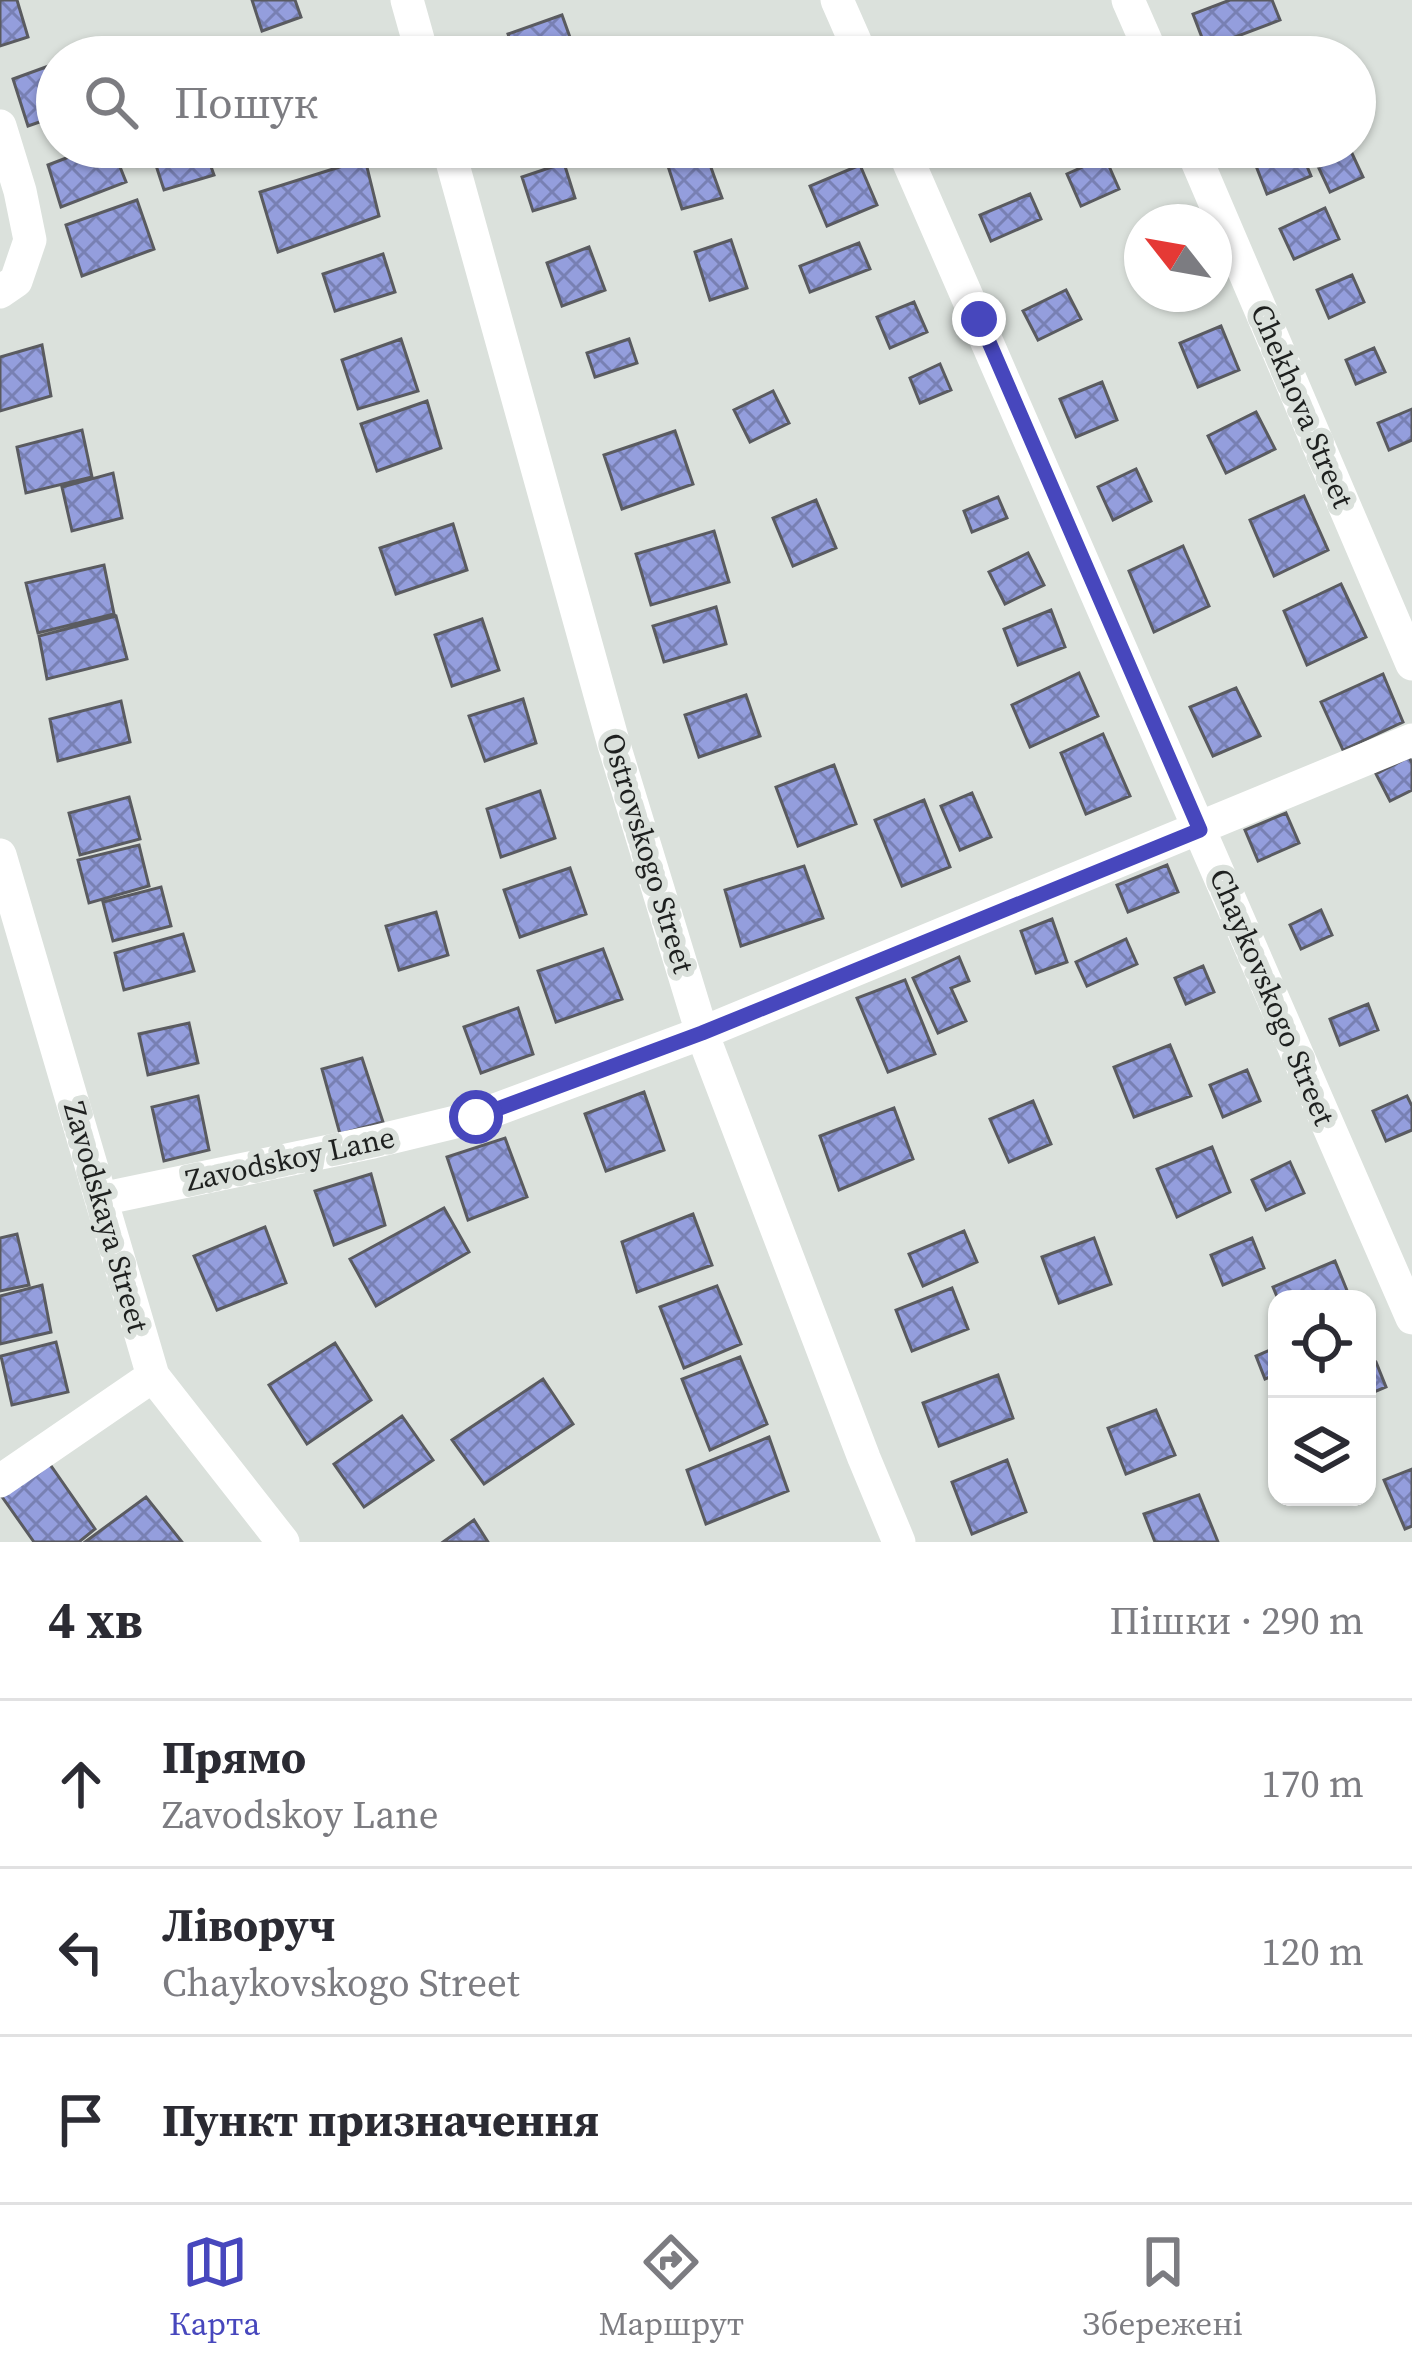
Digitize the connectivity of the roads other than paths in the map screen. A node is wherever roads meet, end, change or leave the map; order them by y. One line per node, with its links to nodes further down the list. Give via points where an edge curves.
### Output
1 (406, 0): 4 (street)
2 (837, 0): 5 (street)
3 (1128, 0): 6 (street)
4 (417, 36)
5 (853, 36)
6 (1144, 36)
7 (0, 125): 11 (street, via 30,240 16,281)
8 (454, 168): 16 (street, Ostrovskogo Street)
9 (911, 168): 14 (street, Chaykovskogo Street)
10 (1200, 168): 12 (street, Chekhova Street)
11 (0, 292)
12 (1412, 664)
13 (1412, 740): 14 (street, Zavodskoy Lane)
14 (1200, 830): 16 (street, Zavodskoy Lane); 18 (street, Chaykovskogo Street)
15 (0, 855): 17 (street, Zavodskaya Street)
16 (702, 1033): 17 (street, Zavodskoy Lane, via 476,1117); 22 (street, Ostrovskogo Street)
17 (101, 1198): 19 (street, Zavodskaya Street)
18 (1412, 1318)
19 (153, 1376): 20 (street); 21 (street, Zavodskaya Street)
20 (0, 1481)
21 (283, 1542)
22 (899, 1542)

